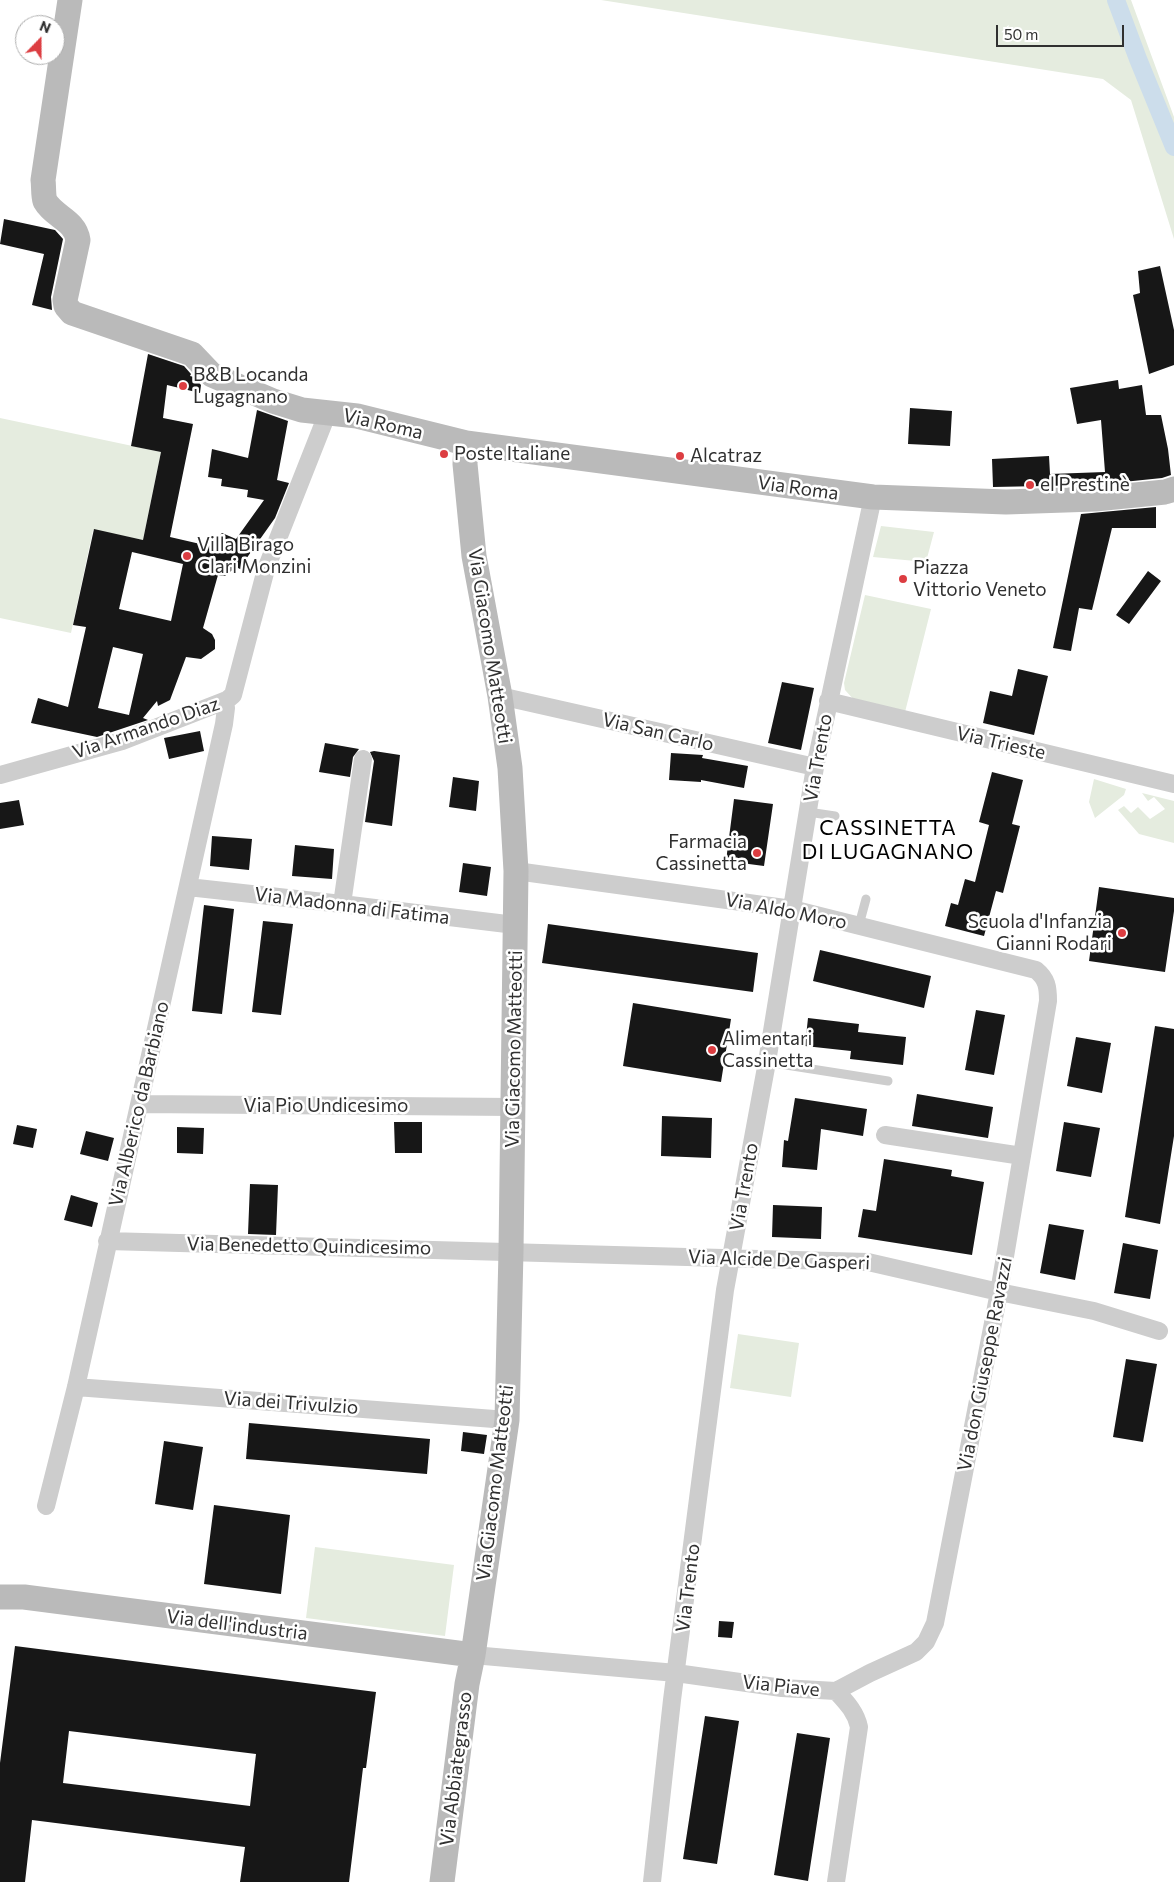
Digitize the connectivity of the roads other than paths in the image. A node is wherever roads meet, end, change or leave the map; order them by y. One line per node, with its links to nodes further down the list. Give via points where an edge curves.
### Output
1 (70, 0): 2 (street, Via Roma, via 44,180 44,199 76,231 78,240 66,306 72,313 192,354 212,375 273,402 302,410)
2 (328, 412): 3 (street, Via Roma); 7 (street, Via Armando Diaz, via 266,569 233,696)
3 (466, 443): 5 (street, Via Roma); 6 (street, Via Giacomo Matteotti, via 474,556)
4 (1174, 489): 5 (street, Via Roma, via 1095,499 1006,502)
5 (873, 497): 8 (street, Via Trento)
6 (500, 696): 10 (street, Via San Carlo); 15 (street, Via Giacomo Matteotti, via 510,768)
7 (224, 701): 11 (street, Via Armando Diaz, via 122,741); 16 (street, Via Alberico da Barbiano, via 224,724)
8 (828, 701): 10 (street, Via Trento); 12 (street, Via Trieste)
9 (363, 759): 18 (street)
10 (815, 767): 13 (street, Via Trento)
11 (0, 775)
12 (1174, 784)
13 (808, 812): 14 (lane); 19 (street, Via Trento)
14 (835, 816)
15 (516, 870): 19 (street, Via Aldo Moro); 20 (street, Via Giacomo Matteotti)
16 (188, 887): 18 (street, Via Madonna di Fatima); 25 (street, Via Alberico da Barbiano)
17 (866, 900): 21 (lane)
18 (342, 904): 20 (street, Via Madonna di Fatima)
19 (792, 909): 21 (street, Via Aldo Moro); 23 (street, Via Trento)
20 (515, 925): 26 (street, Via Giacomo Matteotti)
21 (859, 925): 22 (street, Via Aldo Moro, via 1036,970)
22 (1049, 977): 28 (street, Via don Giuseppe Ravazzi, via 1048,1001)
23 (767, 1062): 24 (lane); 31 (street, Via Trento)
24 (888, 1081)
25 (140, 1104): 26 (street, Via Pio Undicesimo); 29 (street, Via Alberico da Barbiano)
26 (513, 1107): 30 (street, Via Giacomo Matteotti)
27 (885, 1135): 28 (street)
28 (1022, 1156): 32 (street, Via don Giuseppe Ravazzi)
29 (107, 1241): 30 (street, Via Benedetto Quindicesimo); 34 (street, Via Alberico da Barbiano)
30 (511, 1251): 31 (street, Via Alcide De Gasperi); 35 (street, Via Giacomo Matteotti)
31 (730, 1258): 32 (street, Via Alcide De Gasperi, via 868,1262); 39 (street, Via Trento)
32 (999, 1292): 33 (street, Via Alcide De Gasperi, via 1094,1311); 40 (street, Via don Giuseppe Ravazzi, via 935,1623 926,1642 916,1652)
33 (1159, 1331)
34 (76, 1387): 35 (street, Via dei Trivulzio); 36 (street, Via Alberico da Barbiano)
35 (507, 1420): 38 (street, Via Giacomo Matteotti)
36 (46, 1506)
37 (0, 1597): 38 (street, Via dell'industria, via 24,1597)
38 (473, 1656): 39 (street, Via Piave); 41 (street, Via Abbiategrasso)
39 (676, 1672): 40 (street, Via Piave, via 782,1688); 42 (street, Via Trento)
40 (836, 1691): 43 (street, Via Piave, via 848,1703 859,1727)
41 (442, 1882)
42 (652, 1882)
43 (836, 1882)

